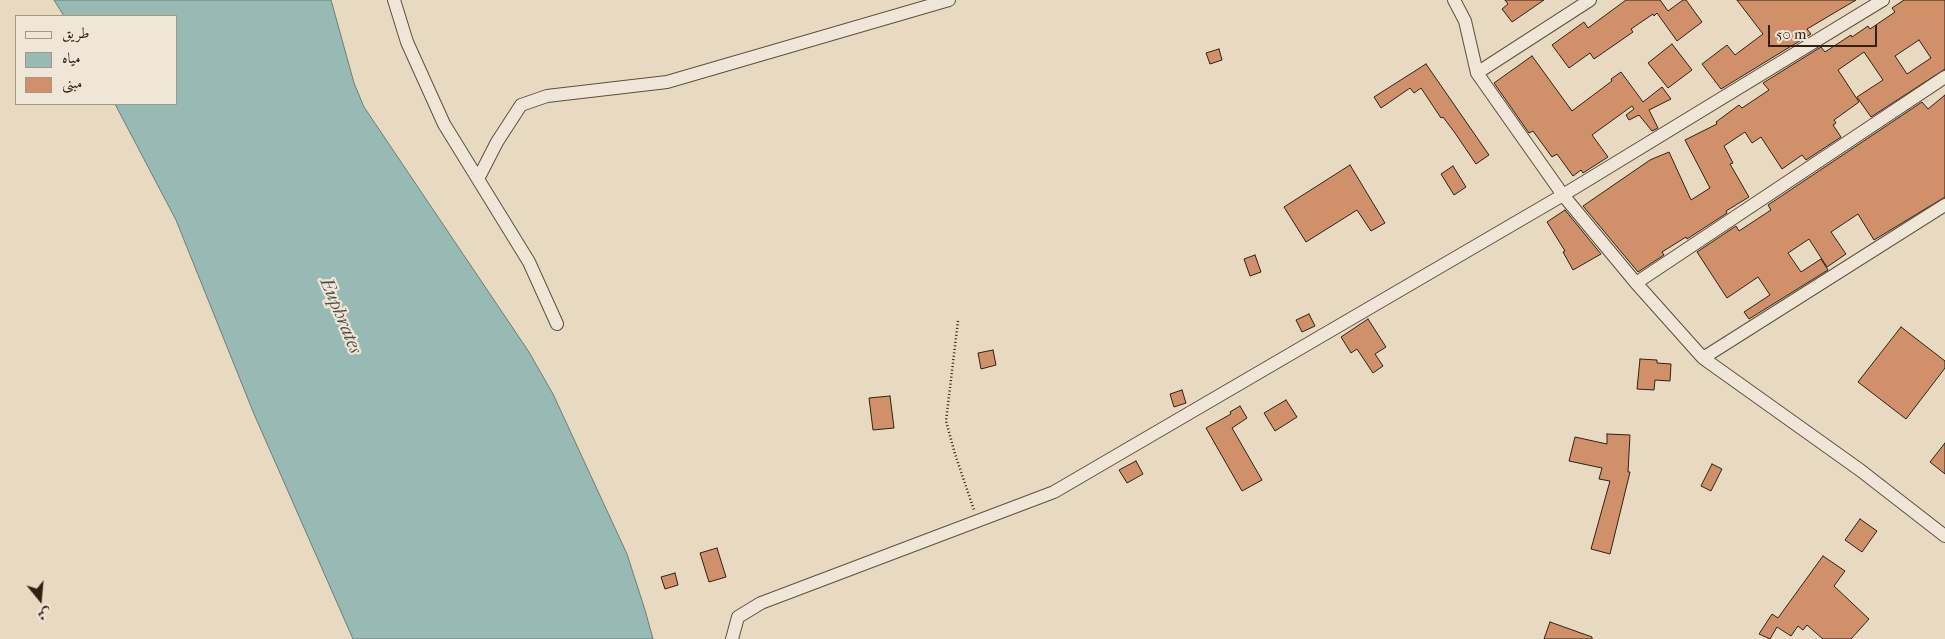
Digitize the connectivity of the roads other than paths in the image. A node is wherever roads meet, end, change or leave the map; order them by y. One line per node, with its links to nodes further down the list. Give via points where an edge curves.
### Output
1 (394, 0): 8 (street, via 407,42 444,124)
2 (949, 0): 8 (street, via 667,82 547,96 521,105)
3 (1454, 0): 6 (street, via 1465,21)
4 (1590, 0): 6 (street)
5 (1883, 0): 9 (street)
6 (1477, 73): 9 (street)
7 (1945, 77): 11 (street)
8 (478, 178): 12 (street, via 529,262)
9 (1563, 195): 11 (street); 15 (street, via 1054,492 761,603 738,617)
10 (1945, 206): 13 (street)
11 (1636, 283): 13 (street)
12 (556, 324)
13 (1703, 358): 14 (street, via 1860,470)
14 (1945, 536)
15 (732, 639)

